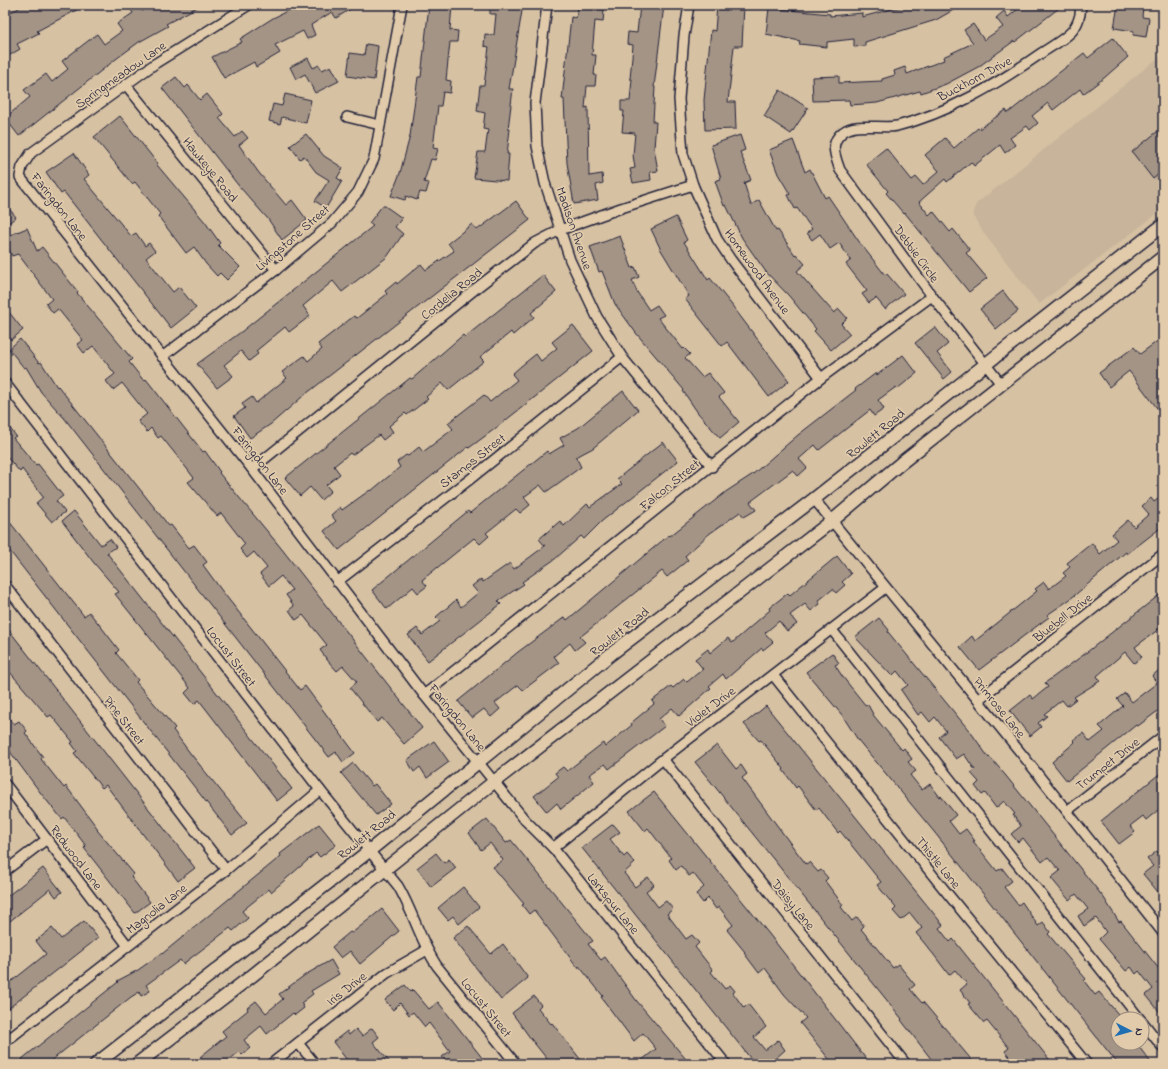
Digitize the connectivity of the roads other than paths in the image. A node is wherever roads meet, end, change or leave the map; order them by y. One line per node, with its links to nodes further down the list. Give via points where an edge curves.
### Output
1 (249, 5): 6 (street, Springmeadow Lane, via 156,63)
2 (402, 5): 8 (street, Livingstone Street)
3 (547, 5): 13 (street, Madison Avenue, via 535,103 537,146 545,183)
4 (689, 5): 11 (street, Homewood Avenue, via 679,99 683,154)
5 (1080, 5): 9 (street, Buckhorn Drive, via 1078,20 1071,32 1013,73 952,107 896,126 851,128)
6 (126, 85): 10 (street, Springmeadow Lane, via 31,153 22,167); 15 (street, Hawkeye Road)
7 (347, 117): 8 (street)
8 (380, 126): 15 (street, Livingstone Street, via 374,159 358,192 332,223)
9 (843, 131): 16 (street, Debbie Circle, via 834,142 834,154 840,170)
10 (20, 177): 17 (street, Faringdon Lane)
11 (693, 186): 13 (street, Cordelia Road); 20 (street, Homewood Avenue, via 717,239)
12 (1163, 225): 19 (main road, Rowlett Road)
13 (560, 230): 18 (street, Madison Avenue, via 570,260 597,317); 24 (street, Cordelia Road, via 535,243 479,286)
14 (1163, 257): 22 (main road)
15 (276, 270): 17 (street, Livingstone Street)
16 (932, 296): 19 (street, Debbie Circle); 20 (street, Falcon Street)
17 (162, 357): 24 (street, Faringdon Lane)
18 (622, 357): 23 (street, Madison Avenue); 28 (street, Stamps Street)
19 (986, 364): 22 (street, Debbie Circle); 25 (main road, Rowlett Road)
20 (821, 378): 23 (street, Falcon Street)
21 (5, 384): 40 (street, Locust Street)
22 (1001, 384): 26 (main road)
23 (712, 466): 33 (street, Falcon Street)
24 (252, 469): 28 (street, Faringdon Lane)
25 (814, 499): 26 (street, Primrose Lane); 37 (main road, Rowlett Road, via 611,654)
26 (832, 521): 30 (street, Primrose Lane); 38 (main road)
27 (1163, 554): 34 (street, Bluebell Drive)
28 (337, 582): 33 (street, Faringdon Lane)
29 (5, 585): 45 (street, Pine Street)
30 (885, 588): 31 (street, Violet Drive); 34 (street, Primrose Lane)
31 (832, 630): 32 (street, Violet Drive); 52 (street)
32 (773, 675): 36 (street, Violet Drive); 64 (street, Thistle Lane)
33 (424, 695): 37 (street, Faringdon Lane)
34 (978, 700): 41 (street, Primrose Lane)
35 (1163, 736): 41 (street, Trumpet Drive)
36 (663, 758): 43 (street, Violet Drive); 63 (street, Daisy Lane)
37 (478, 762): 38 (street, Larkspur Lane); 44 (main road, Rowlett Road)
38 (495, 781): 43 (street, Larkspur Lane, via 525,820); 46 (main road)
39 (5, 784): 42 (street, Redwood Lane)
40 (320, 790): 44 (street, Locust Street); 45 (street, Magnolia Lane)
41 (1067, 811): 48 (street, Primrose Lane)
42 (46, 839): 47 (street); 50 (street, Redwood Lane)
43 (553, 848): 62 (street, Larkspur Lane)
44 (368, 851): 46 (street, Locust Street); 57 (main road, Rowlett Road)
45 (226, 870): 50 (street, Magnolia Lane)
46 (384, 870): 51 (street, Locust Street, via 405,897); 58 (main road)
47 (5, 871)
48 (1160, 923): 49 (street, Primrose Lane)
49 (1163, 933)
50 (128, 946): 54 (street, Magnolia Lane)
51 (427, 950): 55 (street, Iris Drive, via 387,973); 61 (street, Locust Street)
52 (1134, 1011)
53 (1150, 1031): 56 (street)
54 (5, 1042)
55 (298, 1043): 59 (street, Iris Drive); 60 (street)
56 (1163, 1048)
57 (96, 1064)
58 (137, 1064)
59 (271, 1064)
60 (315, 1064)
61 (516, 1064)
62 (726, 1064)
63 (906, 1064)
64 (1087, 1064)

